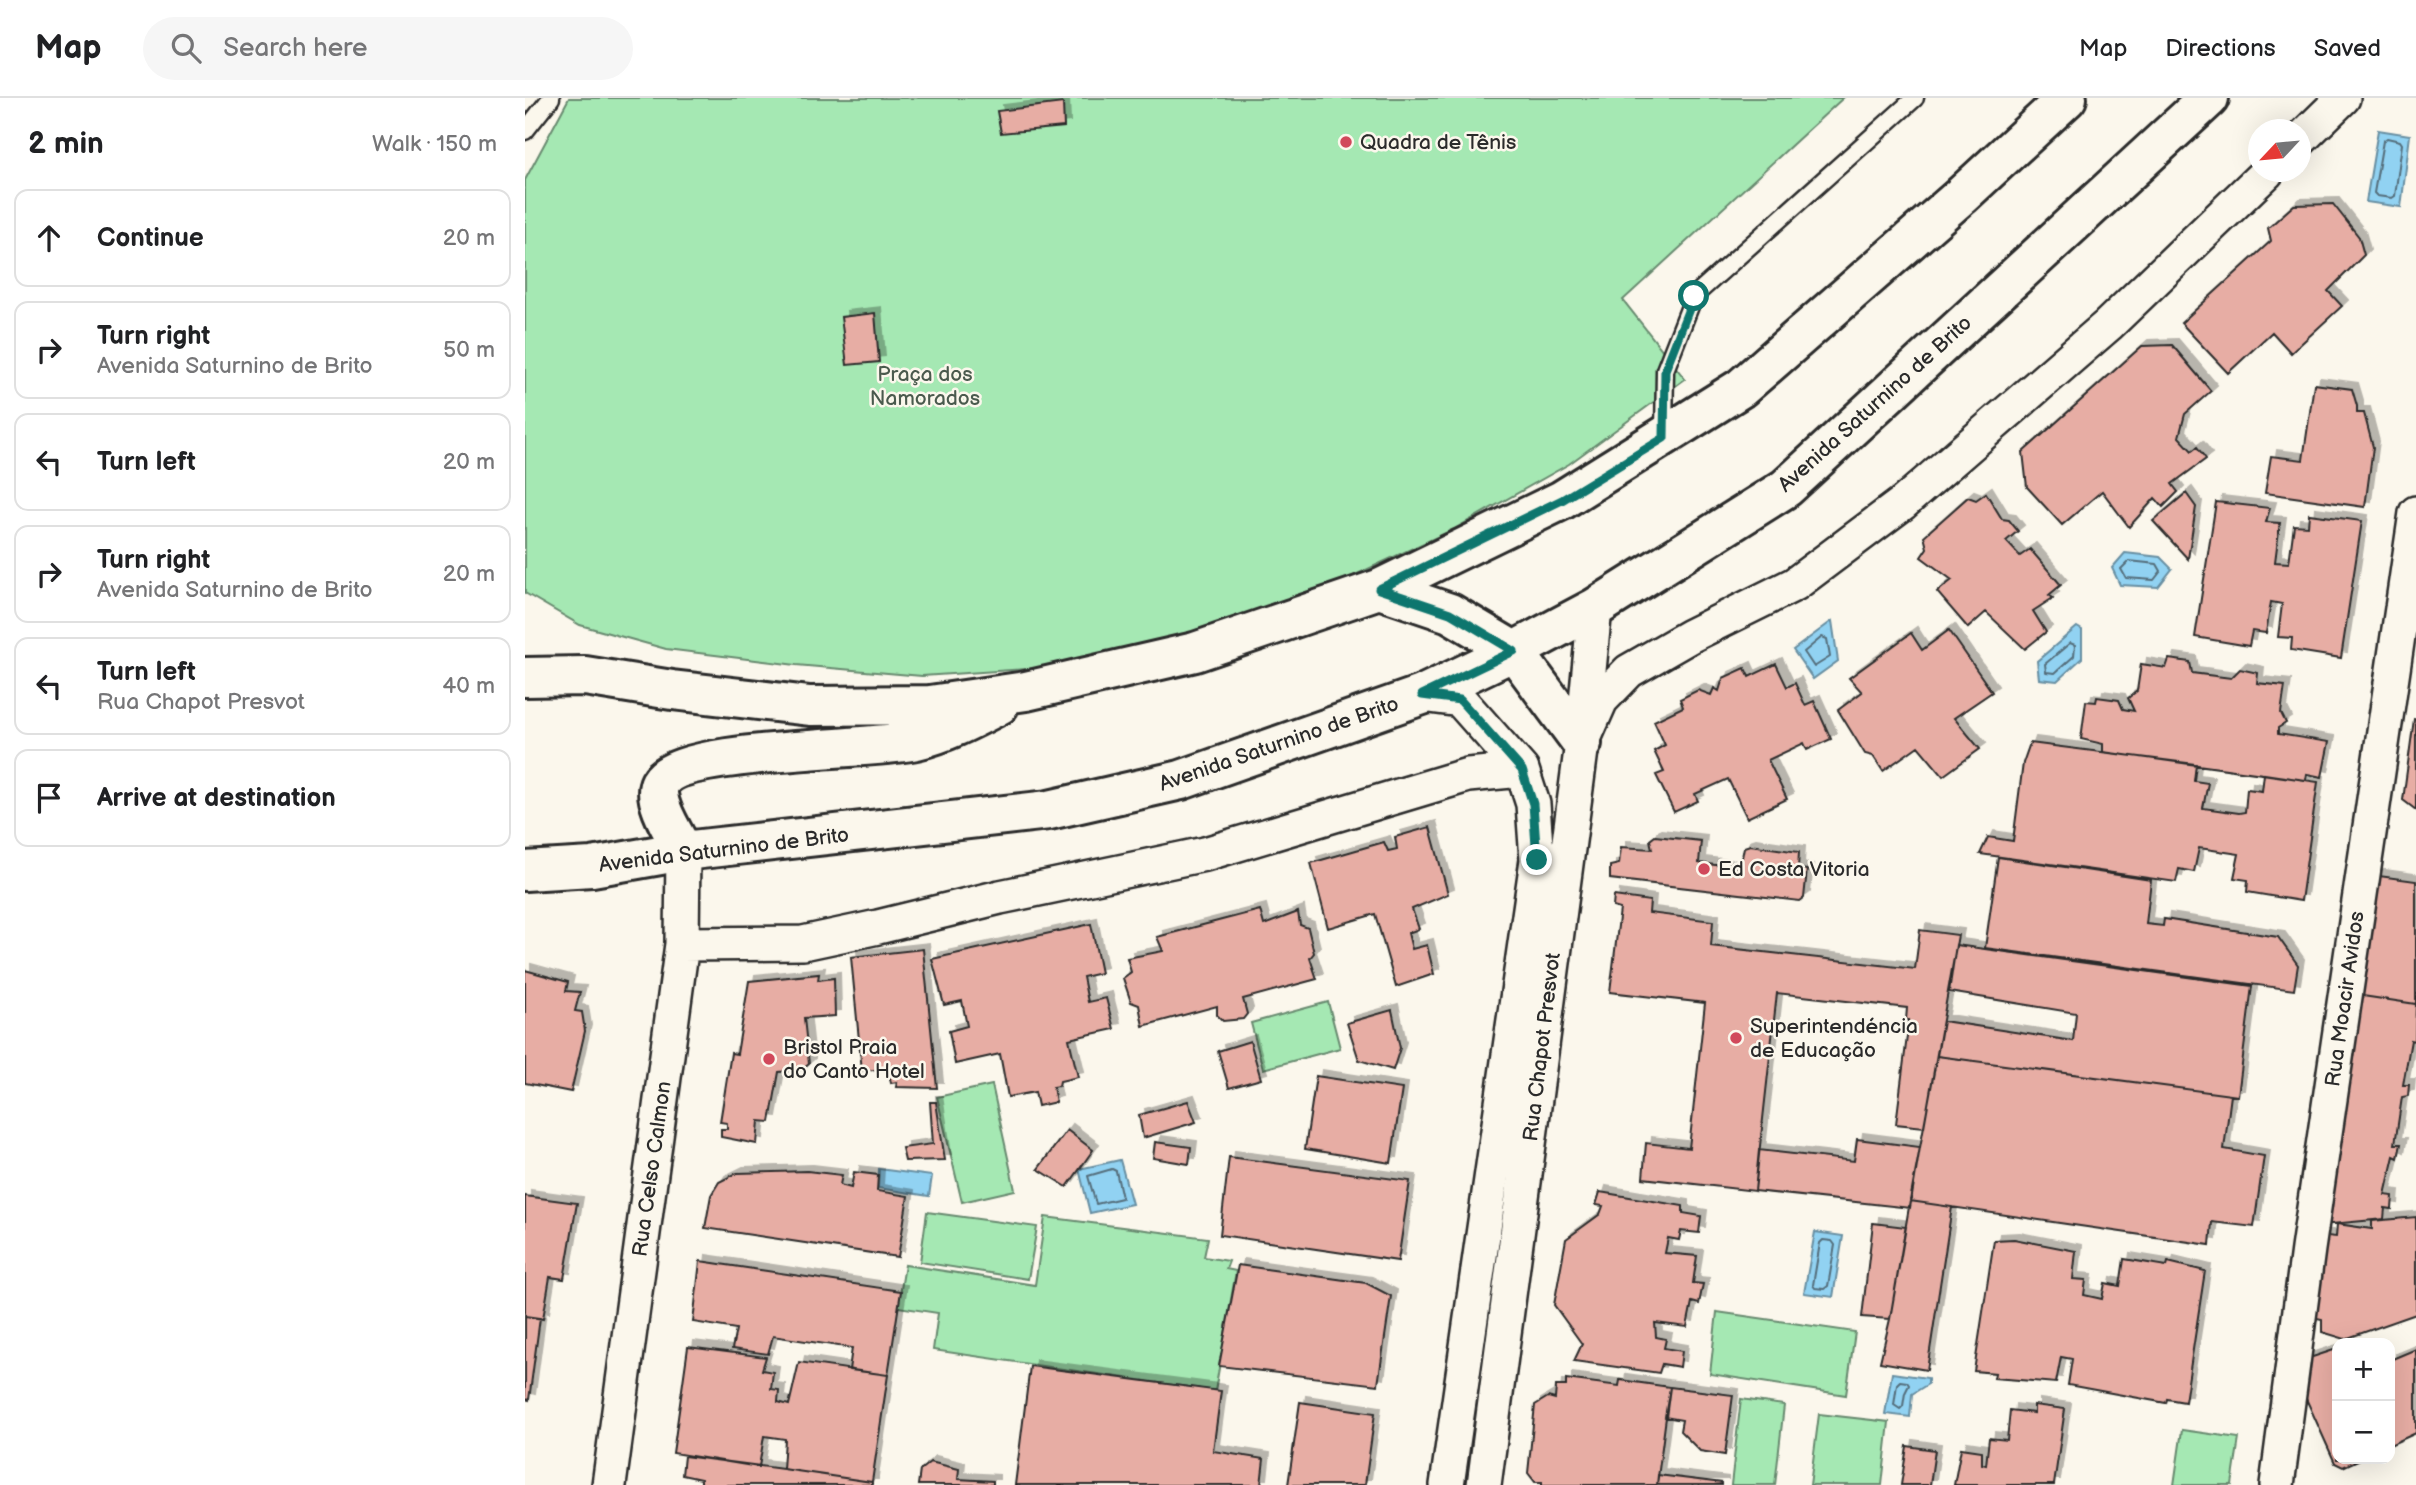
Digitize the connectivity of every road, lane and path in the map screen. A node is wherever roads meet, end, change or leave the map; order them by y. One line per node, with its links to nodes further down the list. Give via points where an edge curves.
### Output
1 (551, 98): 7 (lane)
2 (1915, 98): 9 (lane, via 1694,296 1665,370)
3 (2067, 98): 9 (main road, via 1741,388)
4 (2209, 98): 12 (main road, Avenida Saturnino de Brito, via 1786,488)
5 (2343, 98): 6 (street)
6 (2311, 129)
7 (525, 131)
8 (2257, 182): 18 (street, via 2108,325 1903,503 1795,584 1629,671 1601,700)
9 (1664, 438): 11 (main road, via 1562,500)
10 (2415, 528): 26 (street, Rua Moacir Avidos)
11 (1379, 589): 13 (main road, via 1450,613); 16 (main road, via 1195,652)
12 (1595, 608): 13 (main road, Avenida Saturnino de Brito); 18 (street, Rua Chapot Presvot)
13 (1514, 651): 17 (main road, Avenida Saturnino de Brito); 18 (main road)
14 (525, 658): 15 (lane)
15 (543, 676): 16 (main road, via 586,676 810,706 930,705)
16 (1026, 691): 20 (main road, via 957,727 914,741 762,753 676,771 664,777 657,794)
17 (1422, 695): 19 (street, Rua Chapot Presvot, via 1460,700); 20 (main road, Avenida Saturnino de Brito, via 1181,780 1049,810)
18 (1582, 743): 25 (street, Rua Chapot Presvot)
19 (1522, 770): 22 (street, via 1468,775 1205,854 803,943); 24 (street, Rua Chapot Presvot, via 1533,804 1537,860)
20 (683, 851): 21 (main road, Avenida Saturnino de Brito, via 592,867); 22 (street, Rua Celso Calmon)
21 (525, 871)
22 (682, 944): 23 (street, Rua Celso Calmon)
23 (609, 1485)
24 (1447, 1485)
25 (1485, 1485)
26 (2277, 1485)

